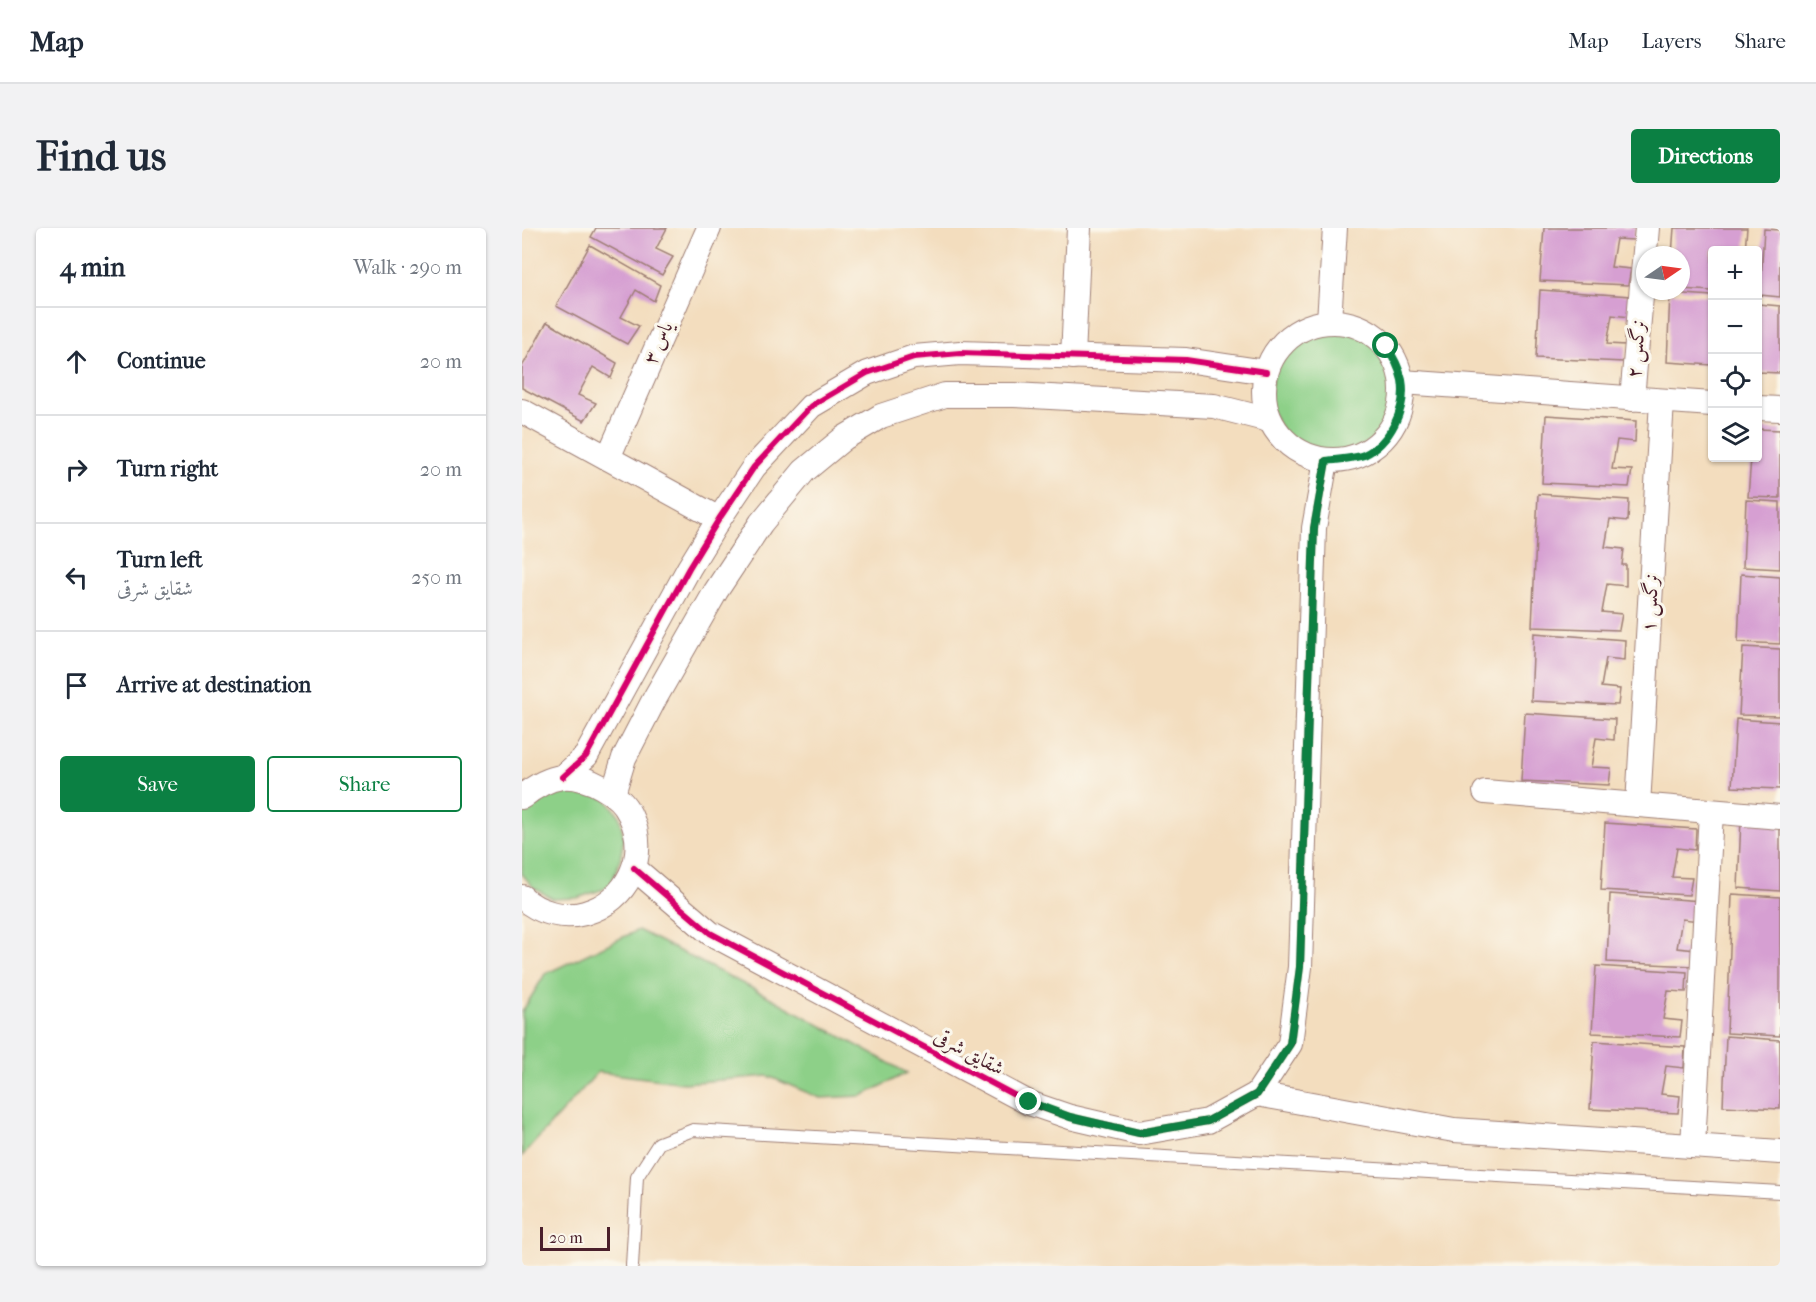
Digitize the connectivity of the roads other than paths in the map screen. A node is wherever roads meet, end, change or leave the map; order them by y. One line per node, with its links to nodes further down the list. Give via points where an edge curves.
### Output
1 (709, 228): 16 (street, یاس ۳)
2 (1079, 228): 6 (street)
3 (1335, 228): 5 (street)
4 (1647, 228): 9 (street, نرگس ۲)
5 (1329, 321): 7 (street, via 1290,336 1275,352); 8 (street, via 1370,332 1392,355)
6 (1073, 357): 7 (street, via 1186,360); 18 (street, via 960,353 914,357 867,373 811,406 754,467)
7 (1266, 372): 15 (street, via 1264,405)
8 (1402, 382): 9 (street); 17 (street, via 1402,404 1395,425 1381,442 1363,455)
9 (1632, 399): 10 (street)
10 (1662, 401): 11 (street); 23 (street, نرگس ۱)
11 (1708, 405)
12 (1762, 408): 13 (street)
13 (1780, 409)
14 (522, 411): 16 (street)
15 (1269, 420): 17 (street, via 1282,439 1299,453); 22 (street, via 1214,406 1014,395 945,395 881,416 844,438 804,471 761,523 656,698 624,758)
16 (608, 458): 18 (street)
17 (1326, 461): 28 (street, شقایق شرقی, via 1314,528 1300,967 1290,1044)
18 (719, 519): 19 (street, via 586,756)
19 (563, 777): 20 (street); 22 (street, via 590,780)
20 (526, 789)
21 (1485, 792): 23 (street)
22 (613, 794): 26 (street, via 630,815 637,841)
23 (1638, 804): 24 (street)
24 (1711, 812): 25 (street); 29 (street)
25 (1780, 817)
26 (634, 868): 27 (street, via 621,892 600,908 574,916 547,913); 28 (street, شقایق شرقی, via 710,933 1029,1102 1070,1117 1139,1133 1208,1121)
27 (523, 901)
28 (1257, 1094): 29 (street, via 1454,1130)
29 (1693, 1146): 30 (street)
30 (1780, 1152)
31 (1780, 1192): 32 (lane, via 693,1130 659,1143 637,1177)
32 (632, 1266)

